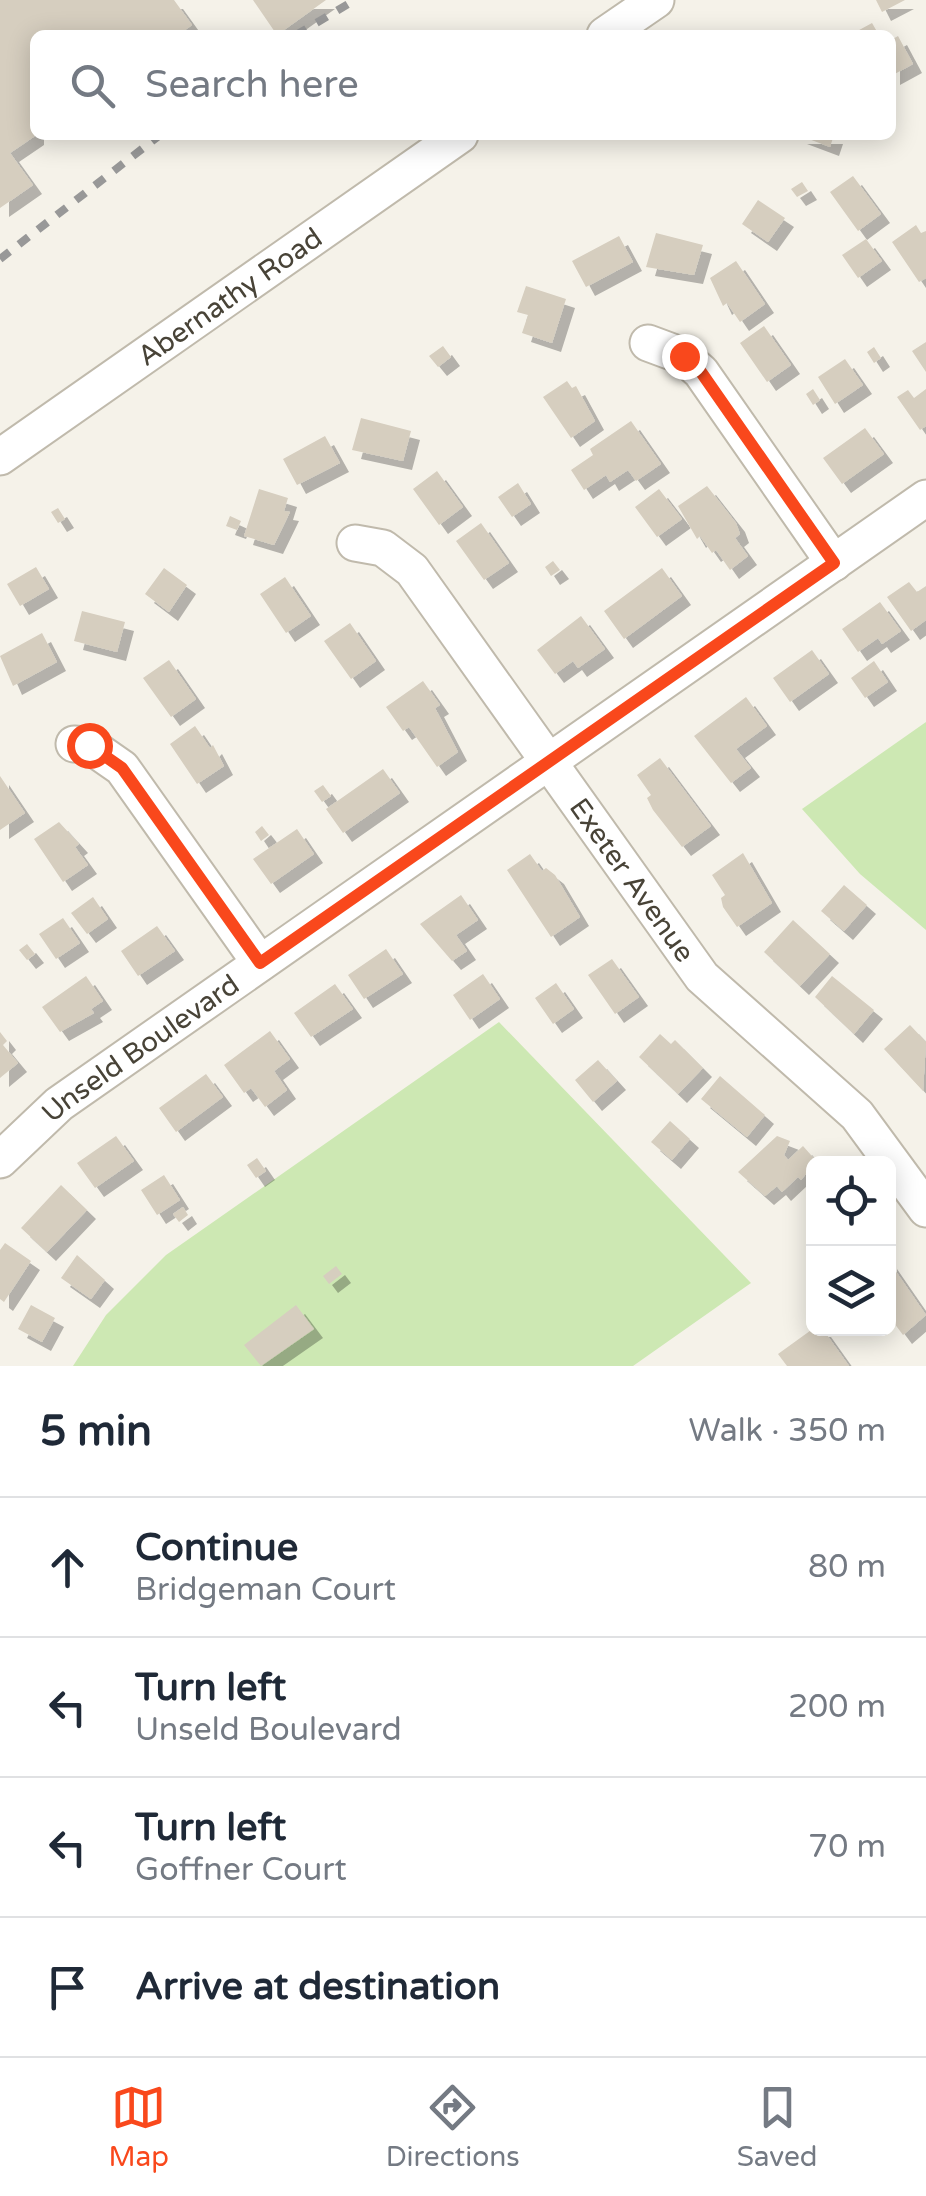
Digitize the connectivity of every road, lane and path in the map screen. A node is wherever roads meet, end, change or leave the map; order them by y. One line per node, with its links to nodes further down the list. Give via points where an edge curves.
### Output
1 (656, 0): 2 (street)
2 (612, 30)
3 (453, 140): 5 (street, Abernathy Road)
4 (648, 343): 8 (street, via 684,356 701,372)
5 (0, 456)
6 (926, 498): 8 (street, Unseld Boulevard)
7 (355, 543): 10 (street, Exeter Avenue, via 384,548 412,570)
8 (834, 563): 10 (street, Unseld Boulevard)
9 (74, 744): 11 (street, via 89,745 122,768)
10 (548, 763): 11 (street, Unseld Boulevard); 13 (street, Exeter Avenue, via 702,977 857,1115)
11 (260, 963): 12 (street, Unseld Boulevard, via 59,1104)
12 (0, 1160)
13 (926, 1210)

